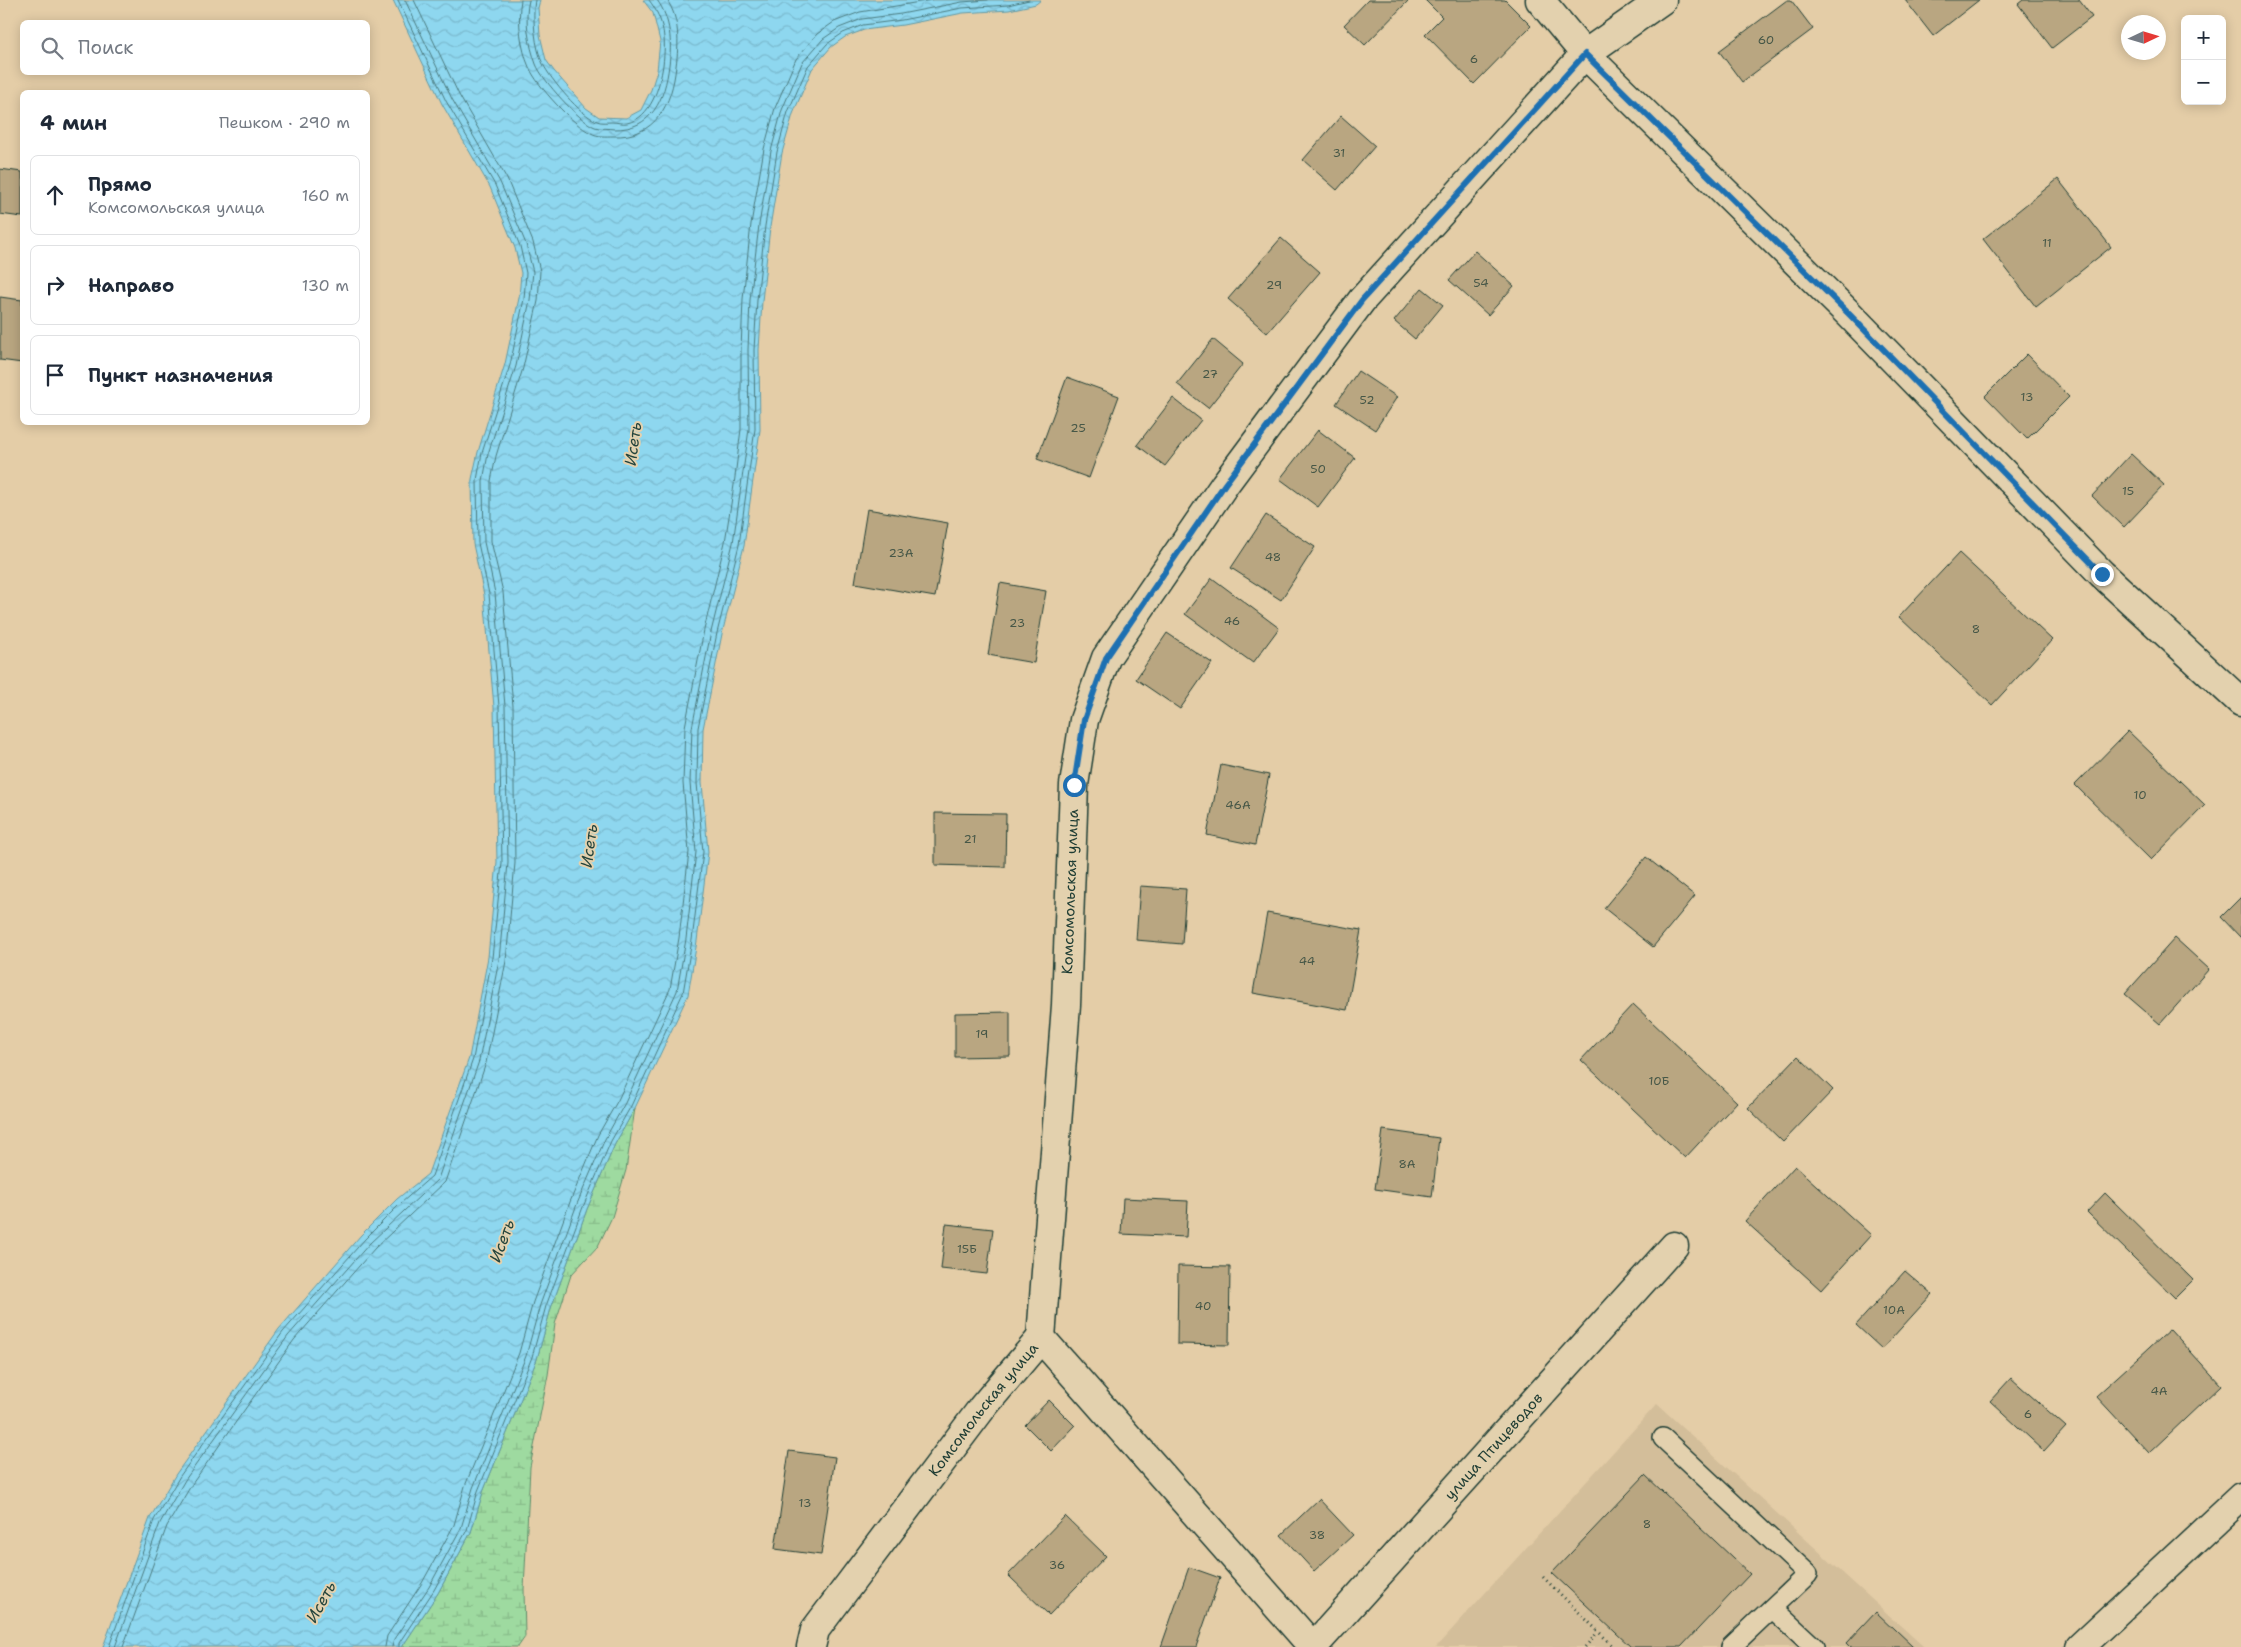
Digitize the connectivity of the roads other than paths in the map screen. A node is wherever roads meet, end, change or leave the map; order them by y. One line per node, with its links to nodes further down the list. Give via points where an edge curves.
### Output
1 (1540, 0): 3 (street)
2 (1662, 0): 3 (street, Комсомольская улица)
3 (1585, 54): 4 (street, via 1849,314 2102,574); 6 (street, Комсомольская улица, via 1362,300 1225,484 1106,658 1084,720 1074,785 1066,1005)
4 (2241, 702)
5 (1674, 1246): 11 (street, улица Птицеводов)
6 (1041, 1338): 10 (street, Комсомольская улица, via 982,1408 815,1630); 11 (street)
7 (1664, 1438): 9 (lane, via 1808,1574)
8 (2241, 1498): 14 (street)
9 (1772, 1608): 12 (lane); 13 (lane)
10 (811, 1647)
11 (1313, 1647)
12 (1731, 1647)
13 (1814, 1647)
14 (2080, 1647)

